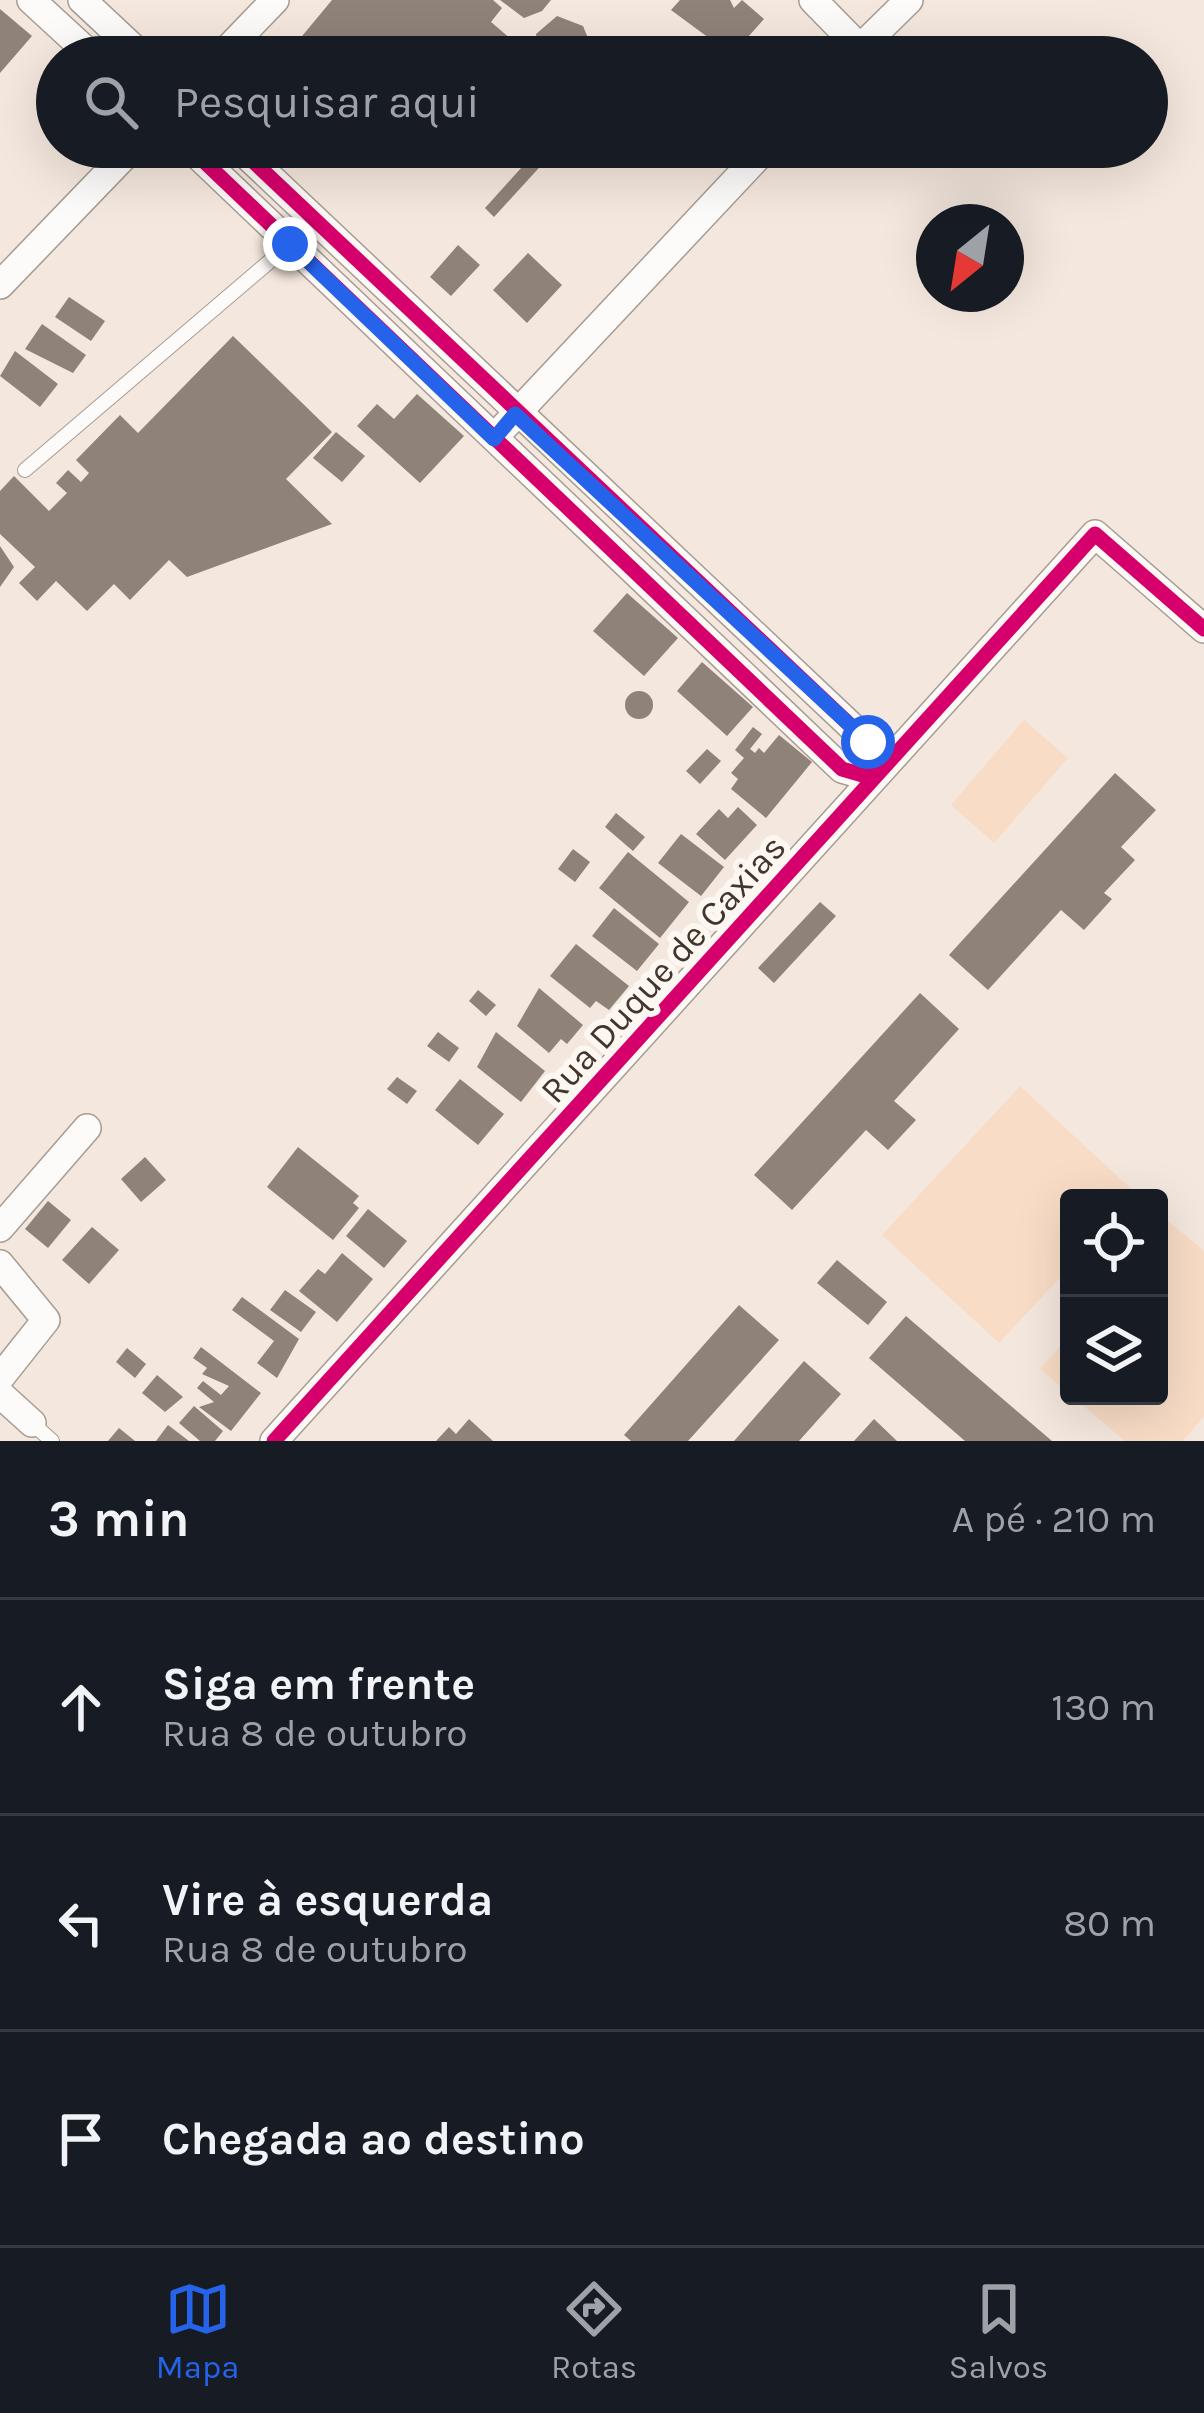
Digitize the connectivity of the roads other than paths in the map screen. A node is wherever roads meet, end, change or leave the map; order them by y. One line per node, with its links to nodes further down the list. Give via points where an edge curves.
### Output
1 (31, 0): 6 (street)
2 (82, 0): 7 (street)
3 (275, 0): 8 (street)
4 (813, 0): 9 (street)
5 (909, 0): 10 (street)
6 (70, 36)
7 (121, 36)
8 (240, 36)
9 (842, 36)
10 (872, 36)
11 (113, 168): 16 (street)
12 (212, 168): 15 (street)
13 (260, 168): 17 (street)
14 (746, 168): 17 (street)
15 (290, 244): 18 (street); 19 (lane)
16 (0, 284)
17 (515, 414): 18 (street); 21 (street, via 868,742)
18 (494, 439): 21 (street, via 842,769)
19 (25, 470)
20 (1204, 629): 21 (street, Rua Duque de Caxias, via 1095,534)
21 (873, 778): 28 (street, Rua Duque de Caxias)
22 (87, 1129): 23 (street)
23 (0, 1228)
24 (0, 1264): 25 (street, via 46,1320)
25 (0, 1378)
26 (0, 1394): 27 (street)
27 (42, 1432)
28 (274, 1441)

